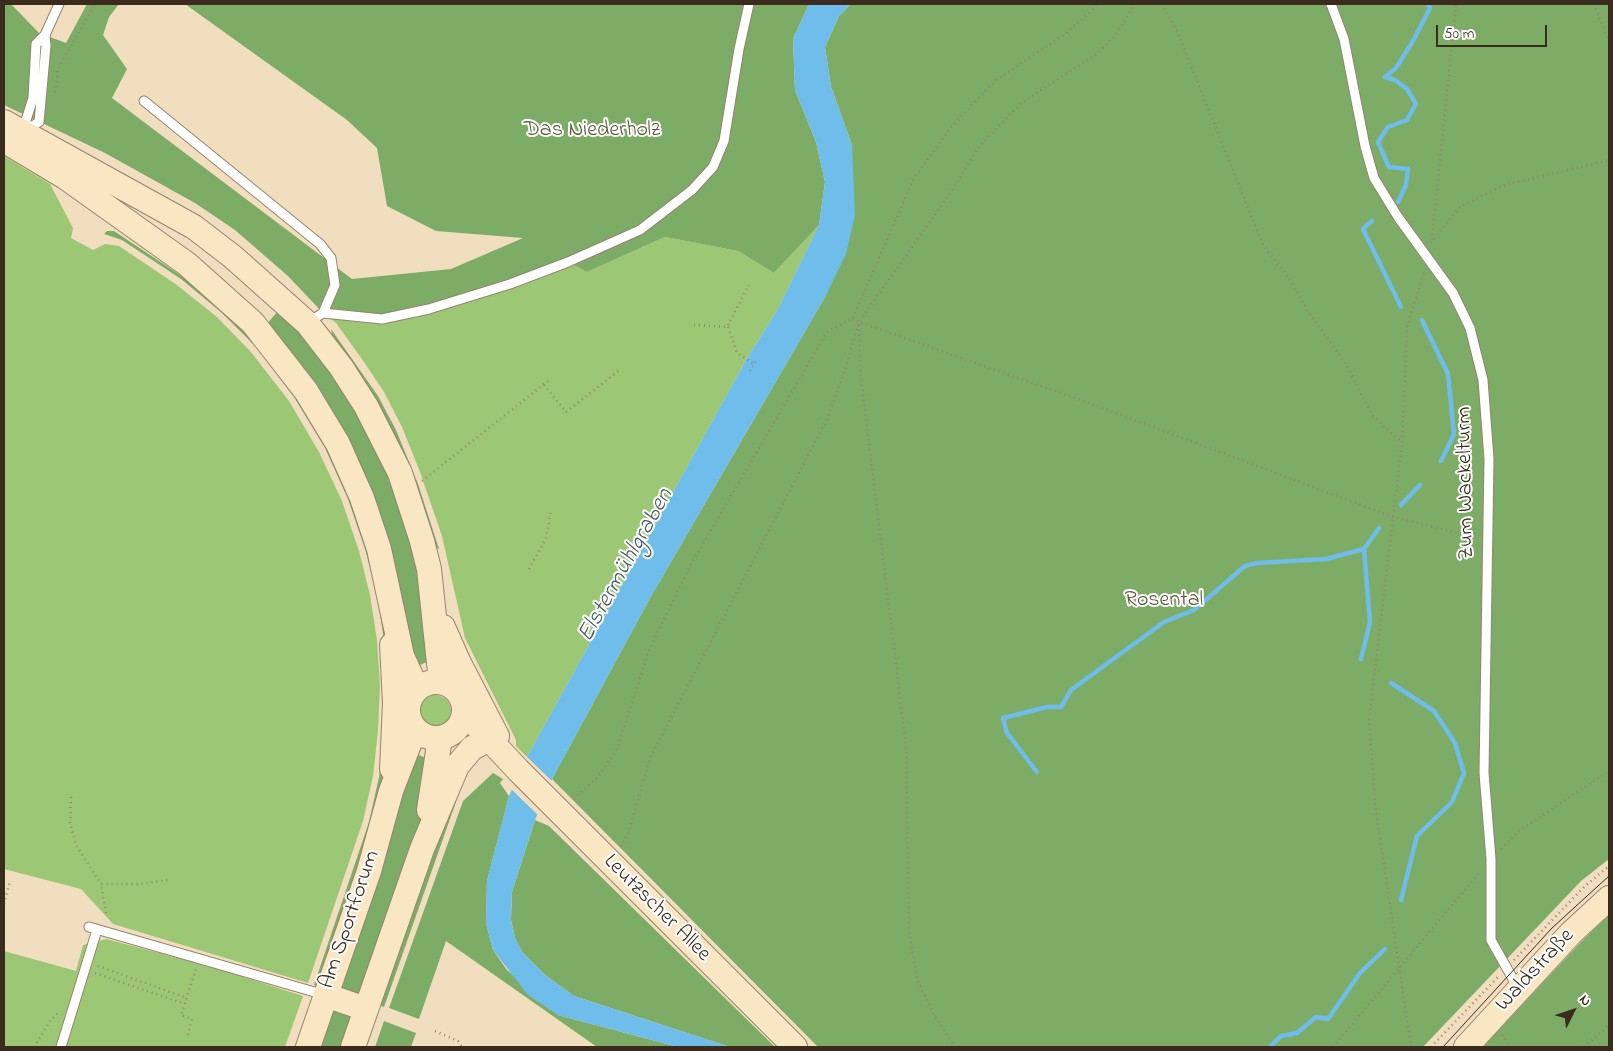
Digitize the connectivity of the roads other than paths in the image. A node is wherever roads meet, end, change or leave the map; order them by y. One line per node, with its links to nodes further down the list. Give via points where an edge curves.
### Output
1 (59, 4): 5 (lane, via 45,35 39,122)
2 (749, 4): 8 (lane, via 738,48 724,140 713,167 692,190 640,230 510,284 429,309 382,318)
3 (1331, 4): 21 (lane, Zum Wackelturm, via 1344,39 1374,178 1452,293 1470,328 1484,380 1489,459 1484,773 1491,940)
4 (144, 101): 8 (lane, via 320,244 331,258 335,286)
5 (10, 133): 6 (main road, Am Sportforum, via 65,177)
6 (116, 202): 7 (main road, Am Sportforum, via 194,227); 9 (main road, Am Sportforum)
7 (280, 298): 8 (main road, Am Sportforum); 9 (main road)
8 (315, 318): 10 (main road, Am Sportforum, via 397,467)
9 (253, 323): 11 (main road, Am Sportforum, via 306,391 338,444 362,498 379,549)
10 (429, 569): 12 (main road, Am Sportforum); 17 (main road, Leutzscher Allee, via 448,639 497,737)
11 (389, 601): 13 (main road, Am Sportforum, via 402,656); 18 (main road, Am Sportforum, via 395,703)
12 (441, 682): 13 (main road, via 424,684); 14 (main road, via 460,696)
13 (417, 689): 15 (main road, via 408,704 410,722)
14 (453, 727): 15 (main road, via 426,737); 16 (main road, Leutzscher Allee); 17 (main road, Leutzscher Allee); 19 (main road, Am Sportforum)
15 (415, 729): 18 (main road, Am Sportforum)
16 (480, 744): 17 (main road, Leutzscher Allee); 19 (main road, Am Sportforum, via 472,748 457,766)
17 (518, 770): 27 (main road, Leutzscher Allee)
18 (390, 791): 22 (main road, Am Sportforum, via 369,870)
19 (422, 849): 23 (main road, Am Sportforum)
20 (1609, 898): 21 (main road, Waldstraße, via 1571,932)
21 (1519, 990): 28 (main road, Waldstraße)
22 (325, 995): 23 (main road); 24 (lane, via 93,928 87,962); 25 (main road, Am Sportforum)
23 (366, 1008): 26 (main road, Am Sportforum)
24 (61, 1047)
25 (308, 1047)
26 (353, 1047)
27 (795, 1047)
28 (1466, 1047)

